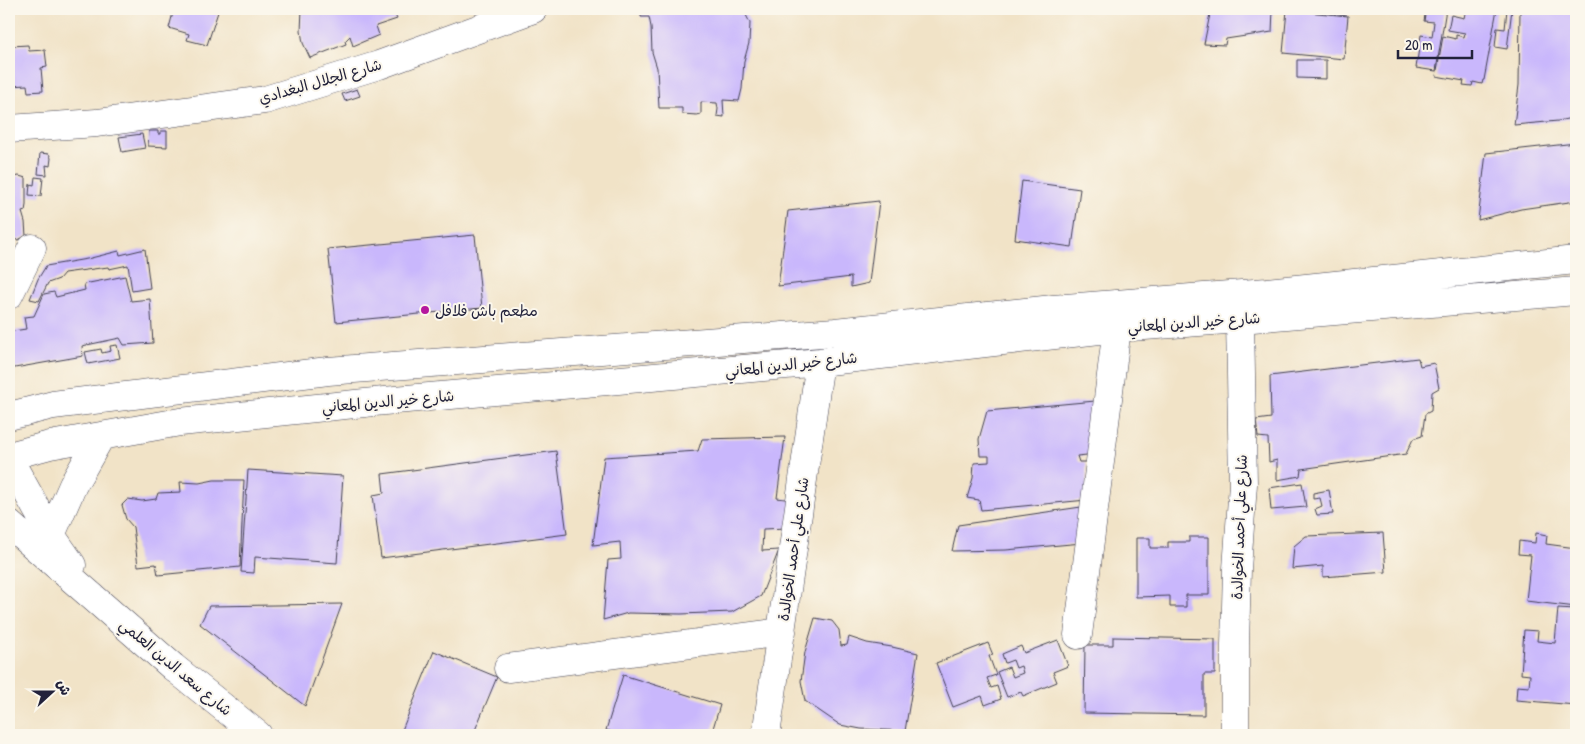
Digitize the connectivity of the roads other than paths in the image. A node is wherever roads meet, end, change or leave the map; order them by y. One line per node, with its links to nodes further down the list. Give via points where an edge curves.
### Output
1 (533, 9): 2 (street, شارع الجلال البغدادي, via 379,65 265,100 98,123)
2 (9, 129)
3 (32, 248): 6 (street)
4 (1576, 260): 10 (street, شارع خير الدين المعاني, via 835,332 328,371 53,405)
5 (1576, 291): 7 (street, شارع خير الدين المعاني)
6 (9, 294)
7 (1240, 319): 8 (street, شارع خير الدين المعاني); 20 (street, شارع علي أحمد الخوالدة, via 1243,484 1234,645)
8 (1117, 328): 9 (street, شارع خير الدين المعاني); 16 (street)
9 (820, 362): 11 (street, شارع خير الدين المعاني, via 384,401 180,422); 15 (street, شارع علي أحمد الخوالدة)
10 (9, 416)
11 (101, 436): 12 (street, شارع خير الدين المعاني, via 50,445); 14 (street, via 73,485)
12 (9, 458): 14 (street)
13 (9, 524): 14 (street)
14 (29, 537): 18 (street, شارع سعد الدين العلمي, via 174,667)
15 (782, 632): 17 (street); 19 (street, شارع علي أحمد الخوالدة)
16 (1078, 635)
17 (508, 668)
18 (258, 735)
19 (766, 735)
20 (1235, 735)

